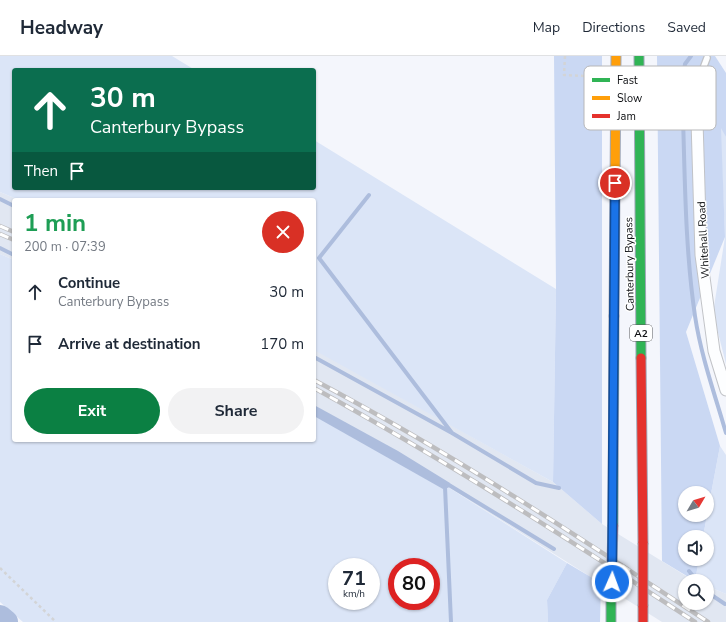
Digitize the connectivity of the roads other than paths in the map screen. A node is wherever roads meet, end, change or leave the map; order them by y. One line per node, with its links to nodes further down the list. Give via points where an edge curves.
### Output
1 (616, 56): 4 (highway, Canterbury Bypass / A2, bridge)
2 (639, 56): 5 (highway, Canterbury Bypass / A2, bridge)
3 (707, 58): 6 (lane)
4 (616, 66)
5 (639, 66)
6 (704, 66)
7 (616, 130): 11 (highway, Canterbury Bypass / A2, bridge)
8 (640, 130): 12 (highway, Canterbury Bypass / A2, bridge)
9 (698, 130): 10 (street, Whitehall Road, via 702,255 714,351)
10 (726, 390)
11 (611, 622)
12 (643, 622)

